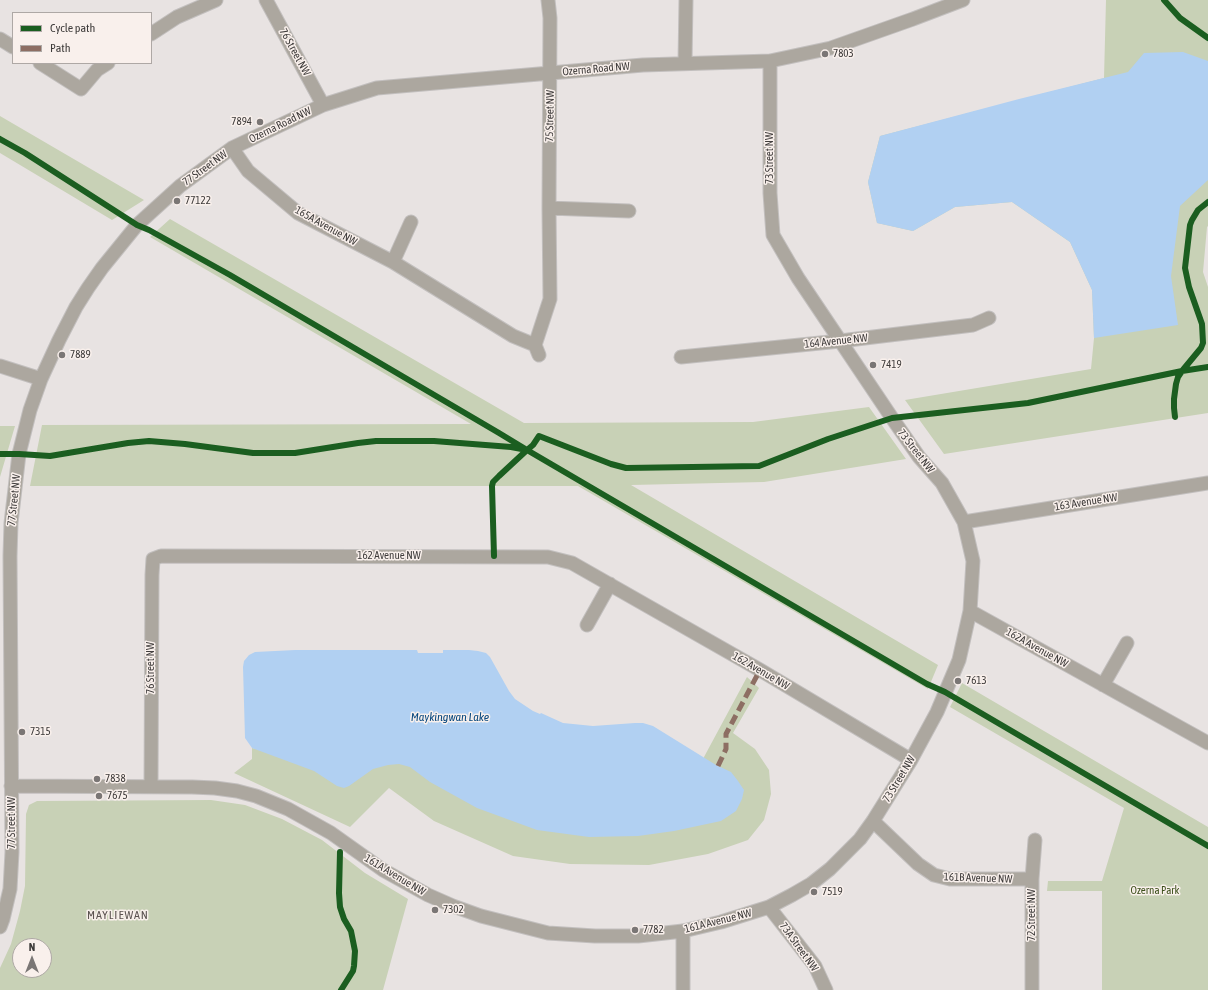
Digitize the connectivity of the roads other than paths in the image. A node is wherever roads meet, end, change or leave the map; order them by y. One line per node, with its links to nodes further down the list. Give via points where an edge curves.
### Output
1 (216, 0): 6 (street, via 177,17)
2 (266, 0): 14 (street, 76 Street NW)
3 (548, 0): 13 (street, 75 Street NW)
4 (686, 0): 10 (street)
5 (963, 0): 9 (street, Ozerna Road NW, via 831,48)
6 (152, 33)
7 (0, 39): 8 (street)
8 (12, 45)
9 (770, 61): 10 (street, Ozerna Road NW); 21 (street, 73 Street NW, via 770,193 773,235)
10 (685, 63): 13 (street, Ozerna Road NW)
11 (42, 64): 12 (street, via 81,89 97,70)
12 (106, 64)
13 (551, 72): 14 (street, Ozerna Road NW, via 377,88); 16 (street, 75 Street NW)
14 (324, 105): 15 (street, Ozerna Road NW)
15 (232, 148): 19 (street, 165A Avenue NW, via 248,171 298,213); 25 (street, 77 Street NW, via 180,186 137,225 102,268 76,307)
16 (549, 208): 17 (street); 22 (street, 75 Street NW, via 550,299)
17 (629, 211)
18 (411, 222): 19 (street)
19 (393, 262): 22 (street, 165A Avenue NW)
20 (989, 318): 21 (street, 164 Avenue NW, via 973,325)
21 (840, 341): 23 (street, 164 Avenue NW); 27 (street, 73 Street NW, via 919,457 942,483)
22 (537, 350)
23 (681, 357)
24 (0, 366): 25 (street)
25 (41, 378): 34 (street, 77 Street NW, via 19,454 11,523)
26 (1208, 483): 27 (street, 163 Avenue NW)
27 (964, 522): 30 (street, 73 Street NW, via 973,561)
28 (161, 556): 29 (street, 162 Avenue NW, via 548,557 572,563); 38 (street, 76 Street NW, via 153,558 152,575)
29 (610, 584): 31 (street); 36 (street, 162 Avenue NW)
30 (970, 611): 33 (street, 162A Avenue NW); 36 (street, 73 Street NW, via 959,660 937,712)
31 (588, 625)
32 (1127, 643): 33 (street)
33 (1103, 685): 35 (street, 162A Avenue NW)
34 (5, 698): 37 (street, 77 Street NW)
35 (1208, 743)
36 (911, 760): 39 (street, 73 Street NW)
37 (12, 786): 38 (street, 161A Avenue NW); 43 (street, 77 Street NW, via 10,889)
38 (151, 787): 44 (street, 161A Avenue NW, via 214,788 256,796 302,816 331,833 400,881 453,906 511,925 548,933 595,936 638,936)
39 (873, 821): 41 (street, 161B Avenue NW, via 934,876 950,879); 42 (street, 161A Avenue NW, via 860,839 830,869 811,884)
40 (1034, 840): 41 (street, 72 Street NW)
41 (1032, 879): 47 (street, 72 Street NW)
42 (769, 907): 44 (street, 161A Avenue NW); 46 (street, 73A Street NW, via 815,966)
43 (0, 927)
44 (683, 931): 45 (street)
45 (683, 990)
46 (826, 990)
47 (1032, 990)

